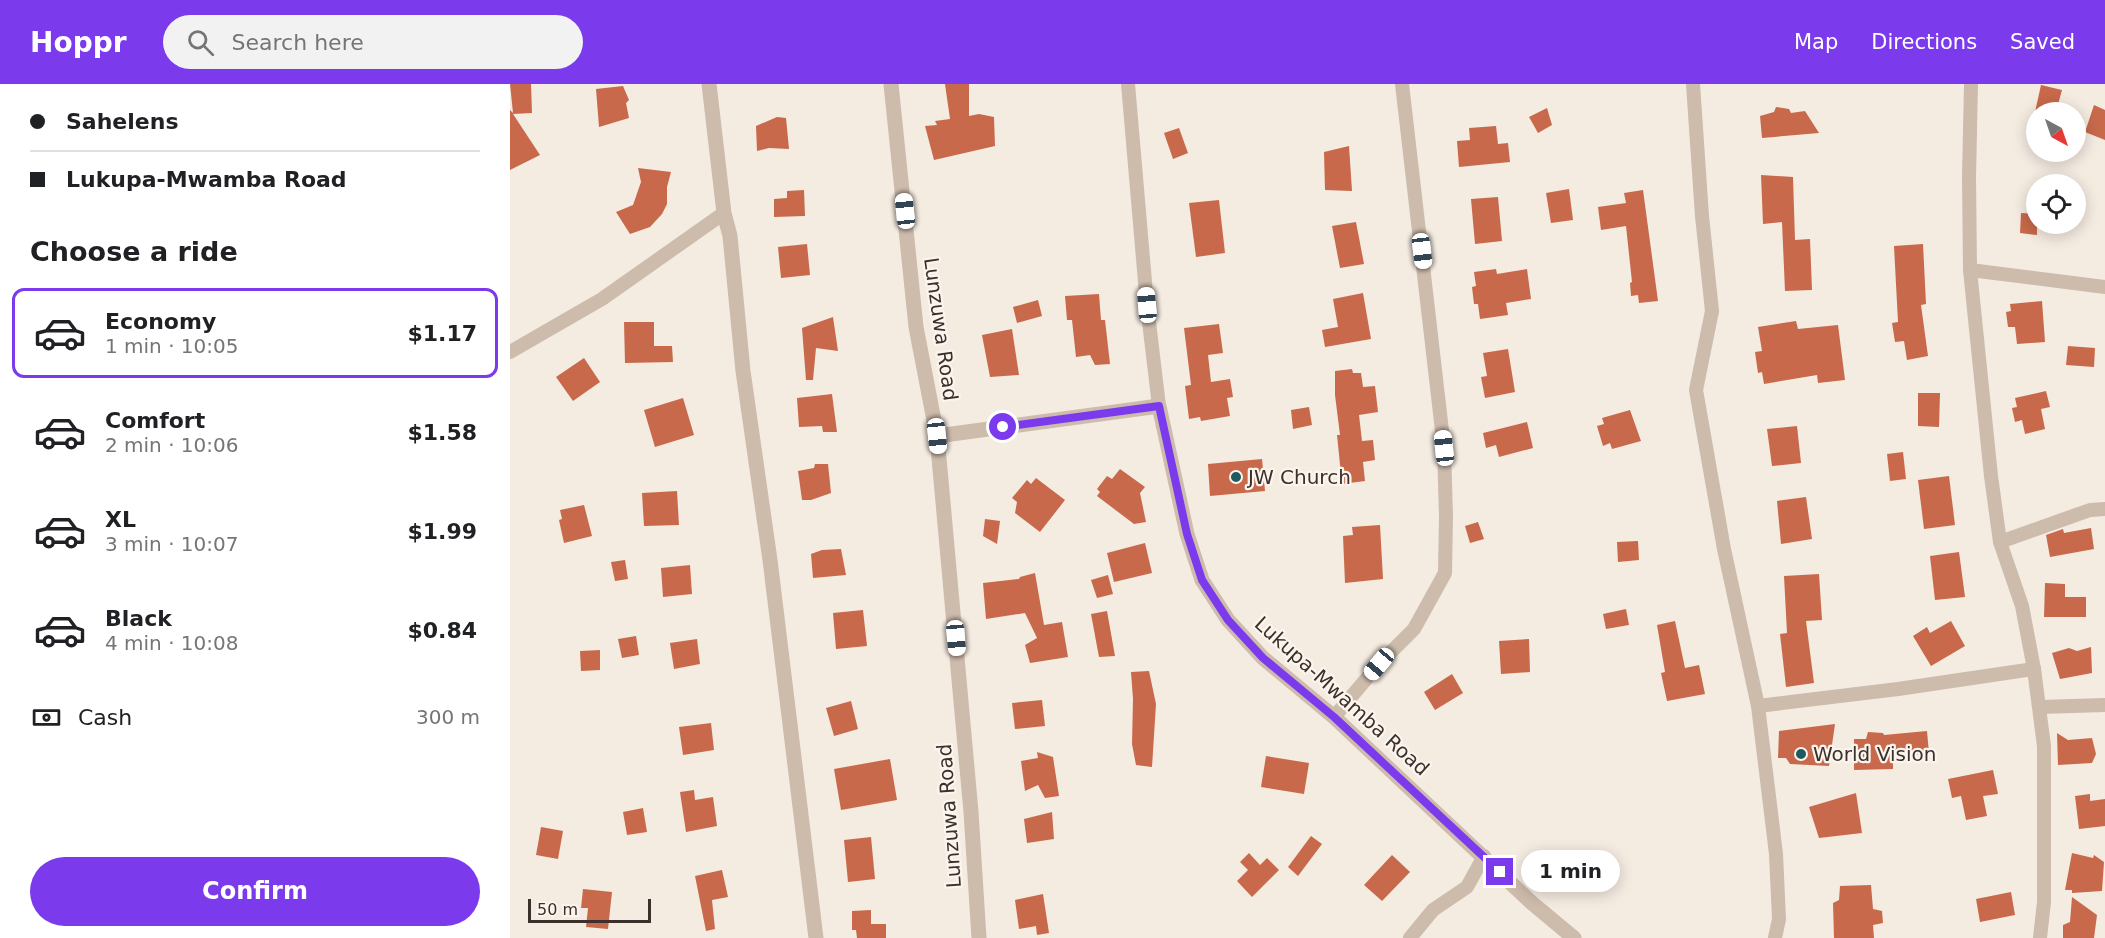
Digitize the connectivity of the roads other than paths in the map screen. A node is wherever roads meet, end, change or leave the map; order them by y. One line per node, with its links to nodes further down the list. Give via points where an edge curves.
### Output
1 (709, 84): 7 (street)
2 (891, 84): 12 (street, Lunzuwa Road, via 916,327)
3 (1128, 84): 11 (street)
4 (1402, 84): 19 (street, via 1444,448 1445,573 1414,629)
5 (1693, 84): 17 (street, via 1712,311 1696,390 1724,549)
6 (1971, 84): 8 (street)
7 (724, 213): 10 (street, via 602,299); 21 (street)
8 (1970, 270): 9 (street); 14 (street)
9 (2105, 287)
10 (510, 352)
11 (1159, 406): 12 (street); 19 (street, Lukupa-Mwamba Road, via 1187,534 1202,580 1228,620 1263,658)
12 (937, 436): 22 (street, Lunzuwa Road)
13 (2105, 509): 14 (street, via 2090,510)
14 (2000, 542): 15 (street, via 2022,606)
15 (2034, 669): 17 (street); 18 (street)
16 (2105, 705): 18 (street)
17 (1758, 706): 25 (street, via 1776,854 1779,919)
18 (2040, 707): 26 (street, via 2044,746 2044,902)
19 (1334, 717): 20 (street, Lukupa-Mwamba Road)
20 (1484, 856): 23 (street, via 1467,887 1433,910); 24 (street, Lukupa-Mwamba Road)
21 (816, 938)
22 (979, 938)
23 (1410, 938)
24 (1574, 938)
25 (1775, 938)
26 (2040, 938)

